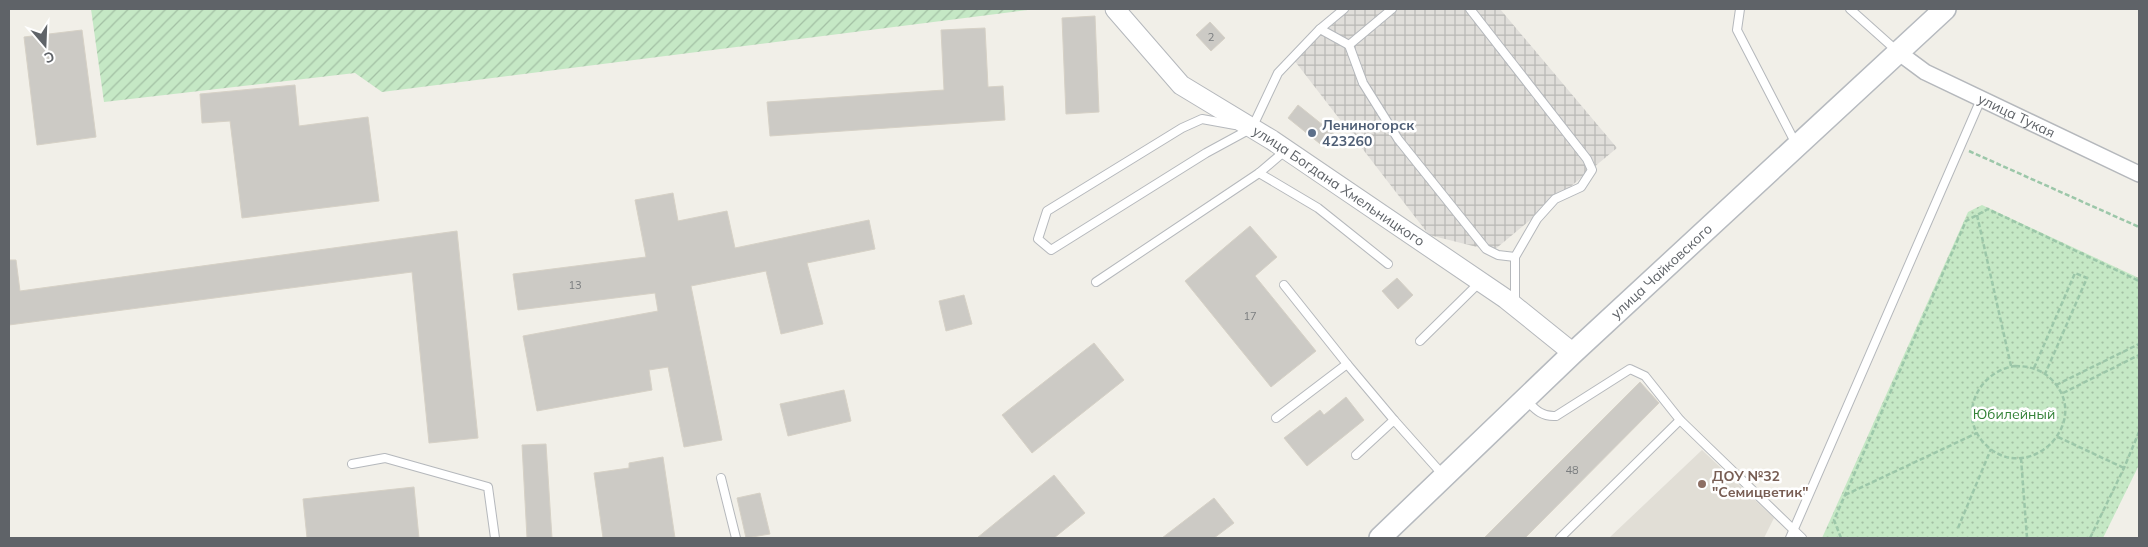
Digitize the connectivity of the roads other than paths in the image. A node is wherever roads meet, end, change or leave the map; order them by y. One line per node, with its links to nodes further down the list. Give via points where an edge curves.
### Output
1 (1115, 9): 12 (street, улица Богдана Хмельницкого, via 1181,85)
2 (1344, 9): 8 (lane)
3 (1392, 9): 9 (lane)
4 (1470, 9): 17 (lane, via 1587,159 1592,170 1581,187 1555,200 1537,219)
5 (1740, 9): 13 (lane, via 1736,30)
6 (1850, 9): 10 (lane)
7 (1945, 9): 10 (main road, улица Чайковского)
8 (1320, 29): 9 (lane); 12 (lane, via 1278,73)
9 (1349, 45): 17 (lane, via 1363,83 1398,138 1486,249)
10 (1898, 52): 11 (street, улица Тукая, via 1925,72); 13 (main road, улица Чайковского)
11 (1981, 99): 16 (street, улица Тукая); 34 (lane)
12 (1252, 128): 12 (lane, via 1051,250 1038,239 1047,211 1182,128 1202,119); 14 (street, улица Богдана Хмельницкого)
13 (1797, 146): 24 (main road, улица Чайковского)
14 (1286, 150): 15 (lane); 20 (street, улица Богдана Хмельницкого)
15 (1259, 173): 18 (lane, via 1318,208); 19 (lane)
16 (2139, 174)
17 (1514, 257): 22 (lane)
18 (1388, 264)
19 (1096, 282)
20 (1480, 282): 22 (street, улица Богдана Хмельницкого); 23 (lane)
21 (1284, 286): 25 (lane)
22 (1515, 306): 24 (street, улица Богдана Хмельницкого)
23 (1420, 340)
24 (1573, 353): 26 (main road, улица Чайковского)
25 (1347, 364): 27 (lane); 28 (lane)
26 (1525, 399): 29 (lane, via 1538,413 1556,416 1630,369 1644,376); 32 (main road, улица Чайковского)
27 (1276, 418)
28 (1394, 420): 30 (lane); 32 (lane)
29 (1680, 420): 34 (lane); 38 (lane)
30 (1356, 455)
31 (352, 464): 35 (lane, via 385,458 488,487)
32 (1445, 476): 37 (main road, улица Чайковского)
33 (721, 478): 36 (lane)
34 (1794, 529): 39 (lane); 40 (lane)
35 (495, 538)
36 (736, 538)
37 (1380, 538)
38 (1560, 538)
39 (1790, 538)
40 (1802, 538)

